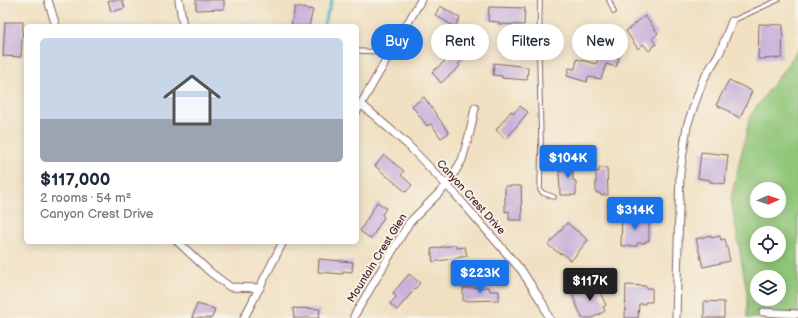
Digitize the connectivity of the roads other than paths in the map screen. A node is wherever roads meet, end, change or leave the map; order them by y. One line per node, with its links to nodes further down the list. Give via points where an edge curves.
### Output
1 (48, 0): 9 (street)
2 (179, 0): 10 (street)
3 (421, 0): 11 (street)
4 (540, 0): 19 (lane, via 540,190)
5 (609, 0): 7 (lane)
6 (778, 0): 8 (lane)
7 (614, 12)
8 (732, 21): 28 (street, via 720,52 703,80 687,126 680,173)
9 (55, 24)
10 (184, 24)
11 (407, 24)
12 (359, 51): 13 (lane)
13 (371, 51)
14 (386, 60): 15 (street)
15 (361, 104): 16 (street); 18 (street, Canyon Crest Drive, via 408,144)
16 (359, 108)
17 (475, 108): 18 (street, Mountain Crest Glen, via 462,160)
18 (447, 185): 26 (street, Mountain Crest Glen, via 408,223); 27 (street, Canyon Crest Drive, via 522,271)
19 (554, 197)
20 (180, 244): 22 (street, via 230,287)
21 (282, 244): 22 (street)
22 (260, 288): 25 (street)
23 (763, 312): 24 (street)
24 (798, 314)
25 (244, 318)
26 (354, 318)
27 (549, 318)
28 (676, 318)

